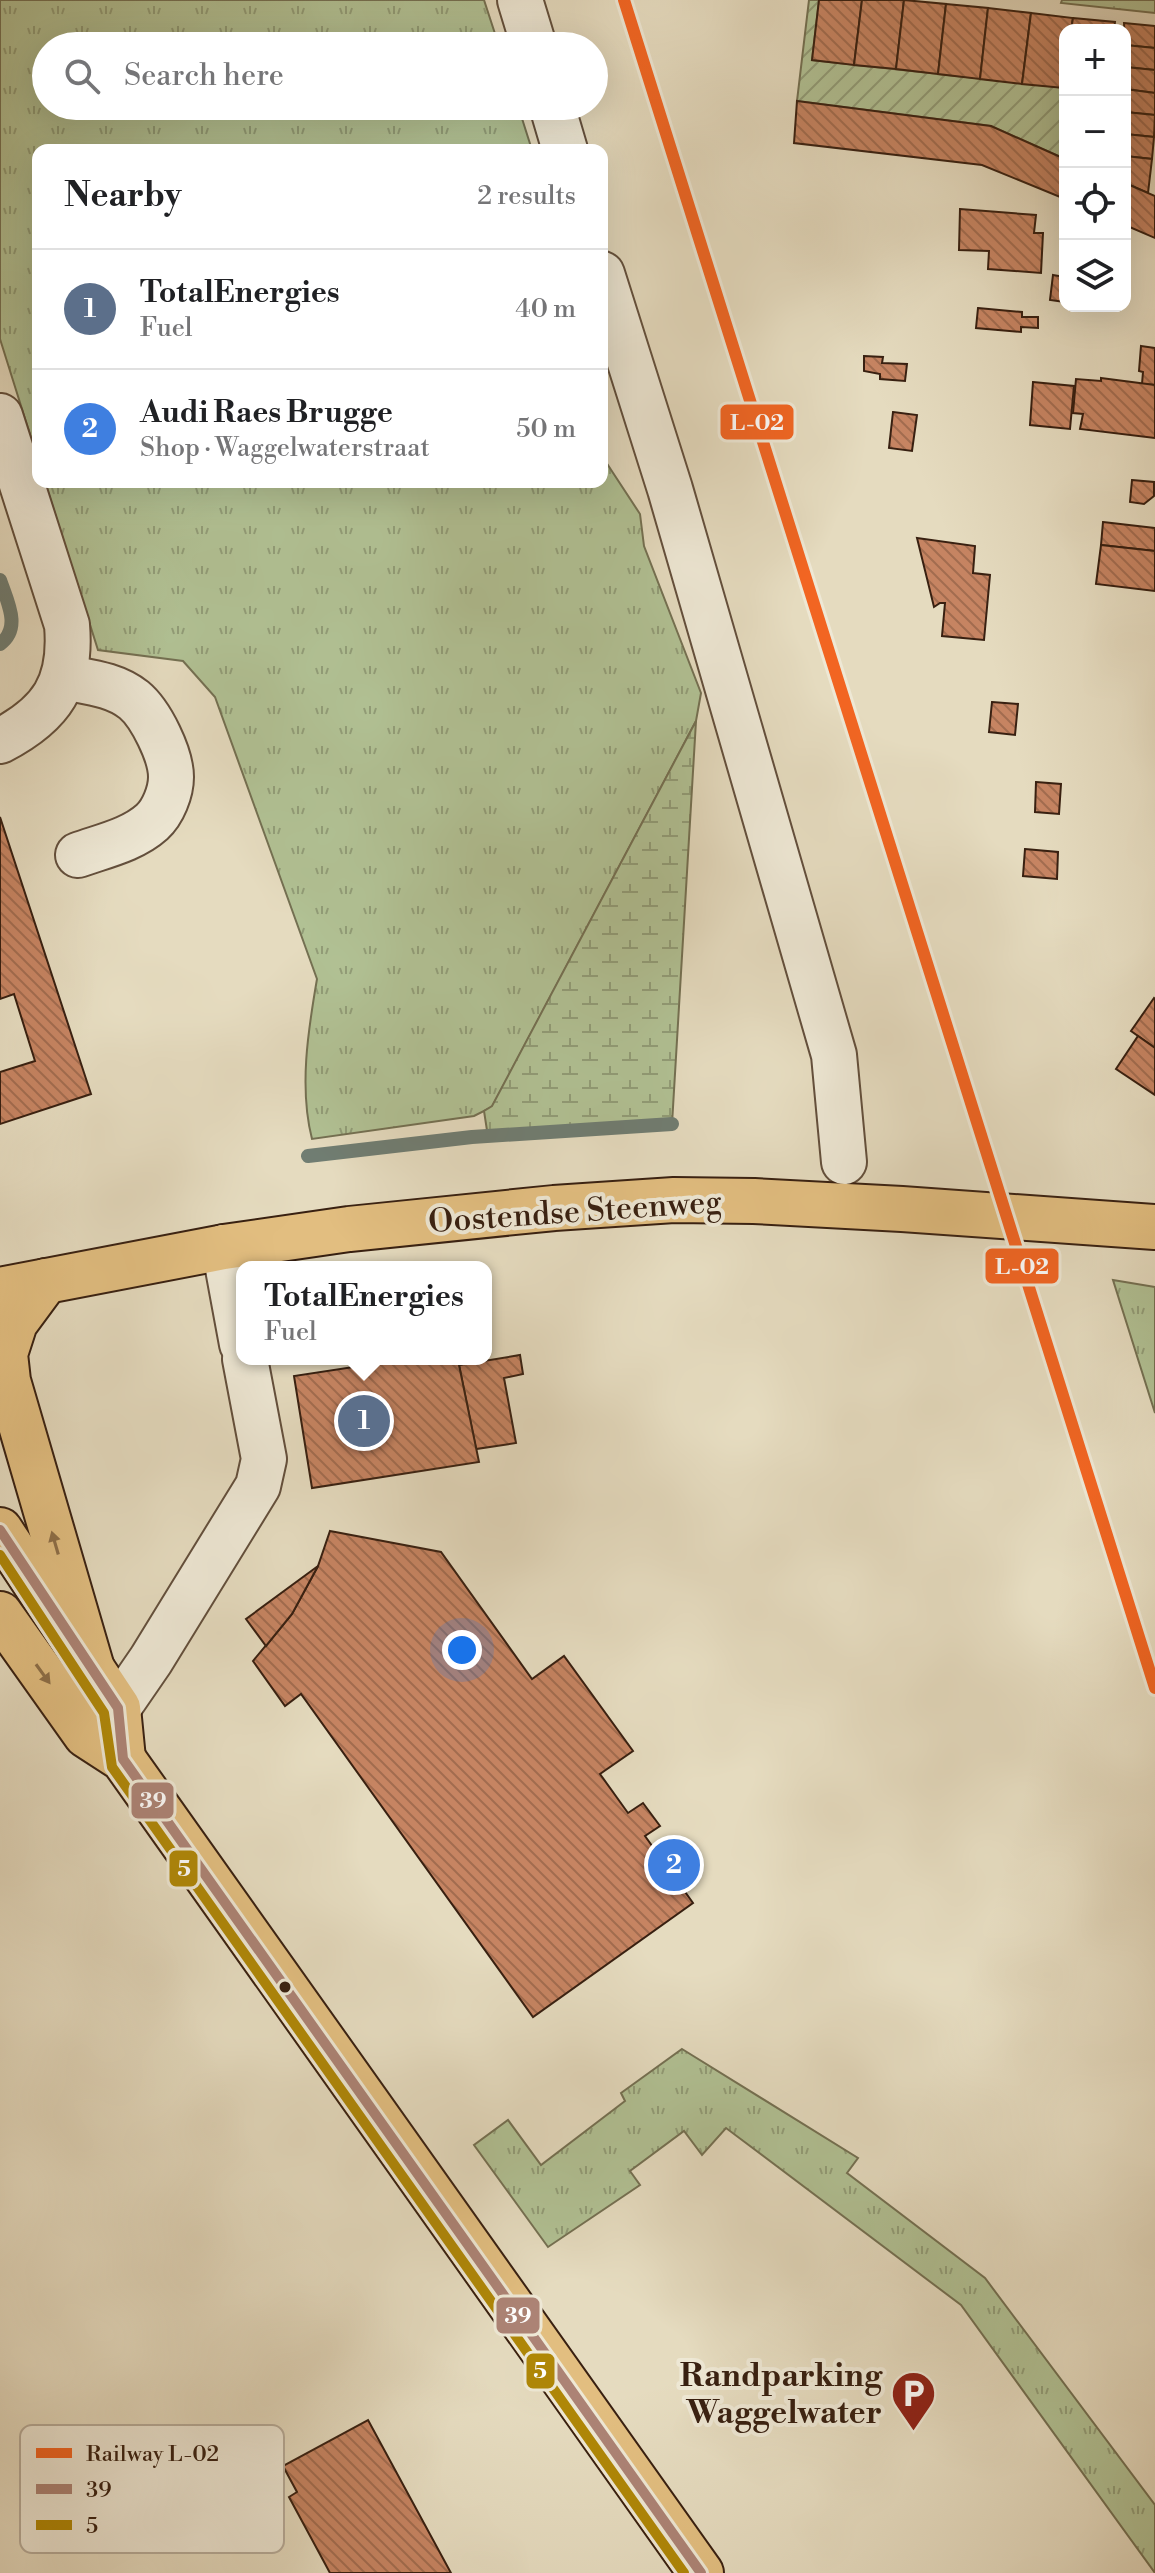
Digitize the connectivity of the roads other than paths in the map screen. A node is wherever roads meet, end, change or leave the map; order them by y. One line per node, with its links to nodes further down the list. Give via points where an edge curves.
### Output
1 (520, 0): 2 (street)
2 (530, 32)
3 (556, 120): 4 (street)
4 (563, 144)
5 (608, 293): 10 (street, via 834,1055)
6 (0, 416): 7 (street, via 67,625)
7 (64, 677): 8 (street, via 30,725); 9 (street, via 108,686 135,701 156,730 171,777 167,800 153,821 132,835)
8 (0, 741)
9 (78, 855)
10 (844, 1162)
11 (1155, 1227): 12 (main road, Oostendse Steenweg, via 674,1200 349,1229)
12 (224, 1247): 13 (main road, Oostendse Steenweg); 15 (street)
13 (46, 1281): 14 (main road, Oostendse Steenweg); 19 (main road, one-way to 13, via 8,1381 5,1354 15,1323)
14 (0, 1290)
15 (236, 1312)
16 (246, 1365): 20 (street, via 264,1459 258,1486)
17 (0, 1530): 19 (main road)
18 (0, 1614): 21 (main road, one-way to 21, via 86,1735)
19 (93, 1672): 20 (main road)
20 (118, 1708): 21 (main road)
21 (123, 1759): 22 (main road)
22 (701, 2573)

